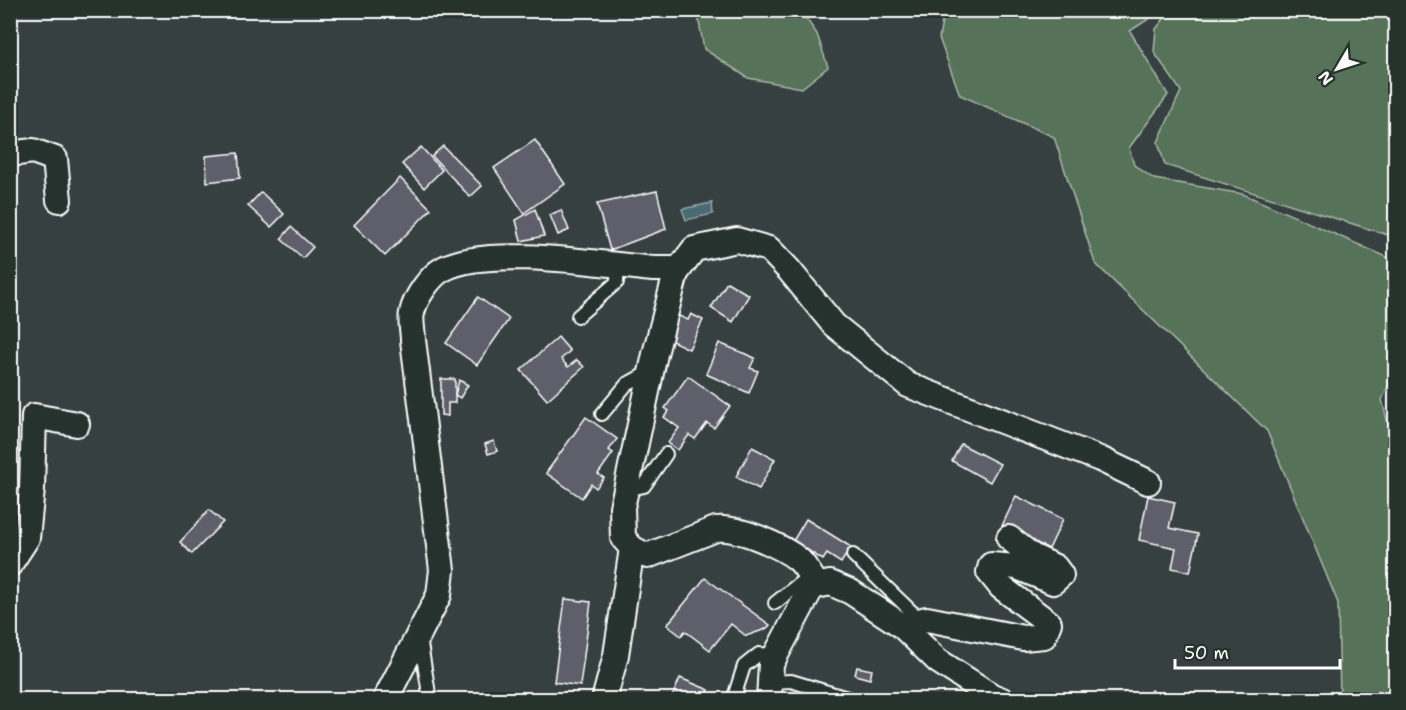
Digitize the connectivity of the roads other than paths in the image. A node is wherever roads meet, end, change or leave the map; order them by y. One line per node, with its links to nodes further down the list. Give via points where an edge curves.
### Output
1 (10, 154): 2 (street, via 33,151 56,159)
2 (59, 200)
3 (618, 265): 4 (street, via 672,268); 5 (lane, via 617,282); 19 (street, via 513,256 454,263 440,270 420,294 412,314 413,340 441,570 439,595)
4 (676, 273): 6 (street); 10 (street, via 694,249 737,240 768,249 834,325 908,385 1100,459)
5 (578, 316)
6 (652, 370): 7 (lane, via 627,384); 11 (street)
7 (602, 414)
8 (78, 424): 15 (street, via 34,416 27,538)
9 (666, 454): 11 (lane, via 644,486)
10 (1148, 482)
11 (626, 490): 13 (street, via 623,538)
12 (1009, 538): 18 (street, via 1055,567 1060,575 1053,582 1017,567 991,565 989,572 1001,587 1049,623 1044,636 1023,638 927,619)
13 (632, 548): 16 (street, via 647,556 724,528 761,538 799,560); 24 (street, via 616,655)
14 (853, 555): 18 (lane, via 912,612)
15 (10, 564)
16 (811, 581): 17 (lane); 18 (street, via 830,583 851,592); 20 (street)
17 (775, 603)
18 (908, 623): 27 (street, via 938,661)
19 (419, 634): 22 (street); 23 (lane)
20 (777, 655): 21 (street, via 771,664); 25 (lane, via 759,654 744,666)
21 (770, 694): 26 (lane, via 791,681)
22 (385, 699)
23 (430, 699)
24 (604, 699)
25 (734, 699)
26 (854, 699)
27 (1002, 699)

